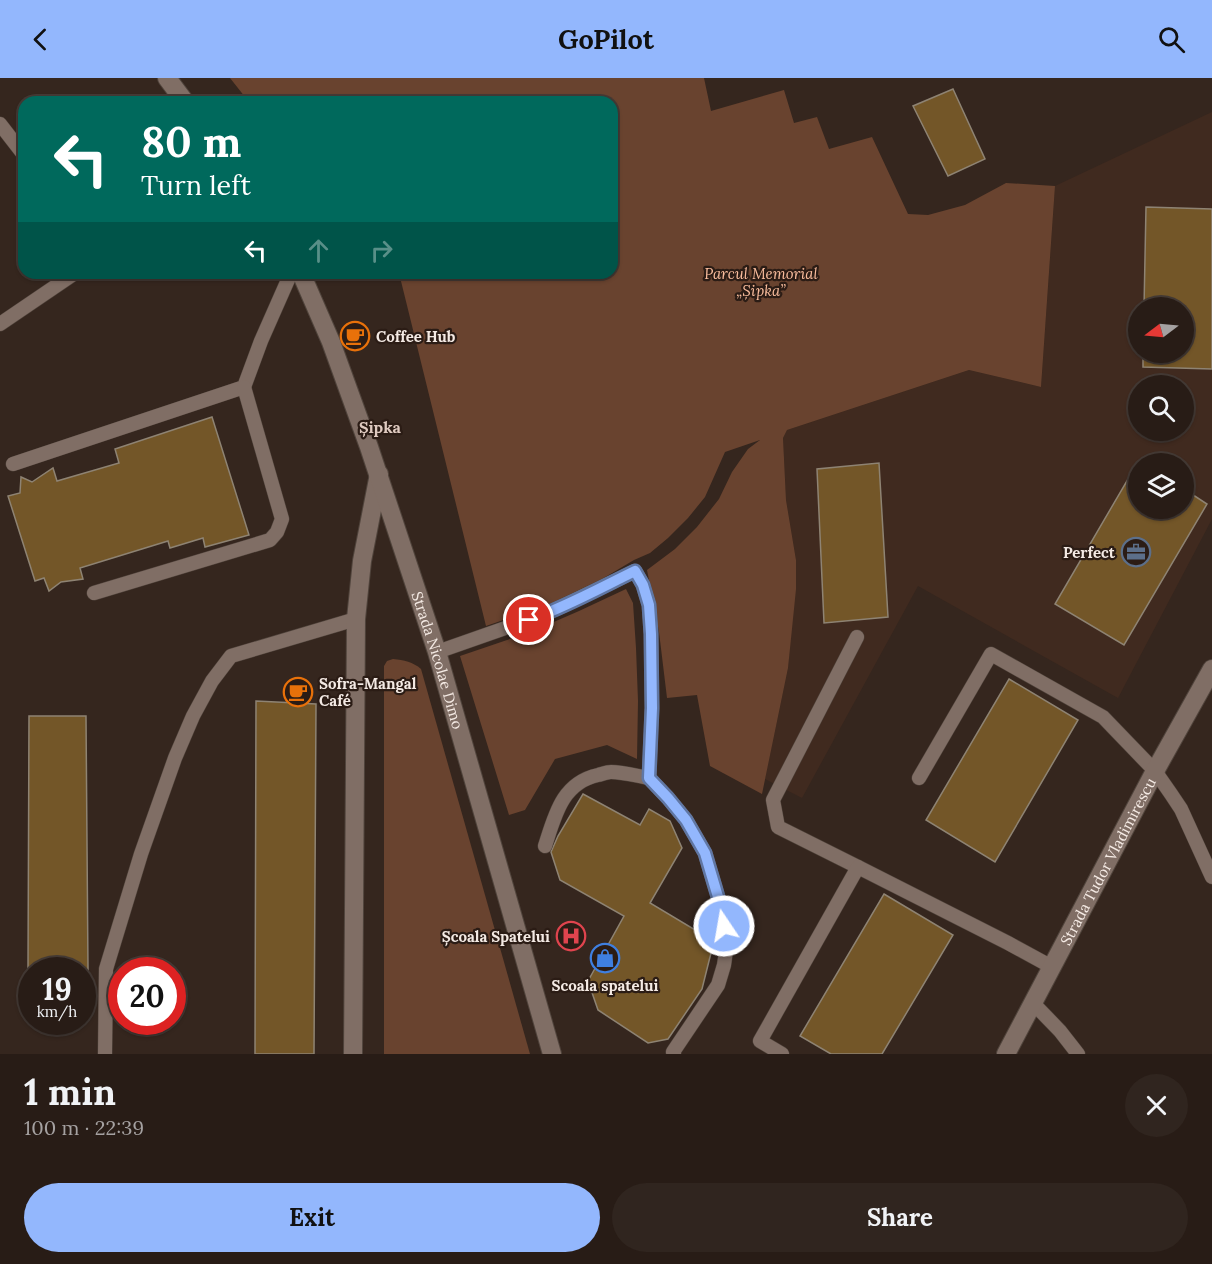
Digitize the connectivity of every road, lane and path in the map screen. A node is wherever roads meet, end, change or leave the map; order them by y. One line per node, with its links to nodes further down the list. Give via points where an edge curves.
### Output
1 (167, 78): 2 (main road)
2 (180, 96)
3 (0, 124): 4 (lane)
4 (18, 147)
5 (66, 279): 8 (lane)
6 (288, 279): 9 (lane)
7 (304, 279): 11 (main road, Strada Nicolae Dimo, via 332,342)
8 (0, 324)
9 (244, 387): 10 (lane); 12 (lane, via 282,519 277,532 270,540)
10 (13, 464)
11 (379, 474): 13 (main road, via 362,561); 15 (main road, Strada Nicolae Dimo)
12 (94, 593)
13 (356, 620): 25 (lane, via 231,656 212,681 175,758 106,969); 26 (main road)
14 (857, 637): 21 (lane, via 773,800 778,826)
15 (437, 652): 18 (lane, via 548,613 635,571 649,605 651,634); 27 (main road, Strada Nicolae Dimo)
16 (1212, 669): 17 (main road, Strada Tudor Vladimirescu)
17 (1155, 771): 19 (lane, via 1103,717 991,654); 22 (lane, via 1181,809); 23 (main road, Strada Tudor Vladimirescu)
18 (649, 778): 20 (lane, via 610,772 578,782 562,800); 28 (lane, via 686,820 705,853 727,944 718,986)
19 (919, 778)
20 (545, 846)
21 (858, 867): 23 (lane); 29 (lane, via 760,1041)
22 (1212, 877)
23 (1052, 967): 24 (main road, Strada Tudor Vladimirescu)
24 (1033, 1003): 30 (main road, Strada Tudor Vladimirescu); 31 (lane)
25 (105, 1054)
26 (353, 1054)
27 (552, 1054)
28 (674, 1054)
29 (782, 1054)
30 (1006, 1054)
31 (1078, 1054)

